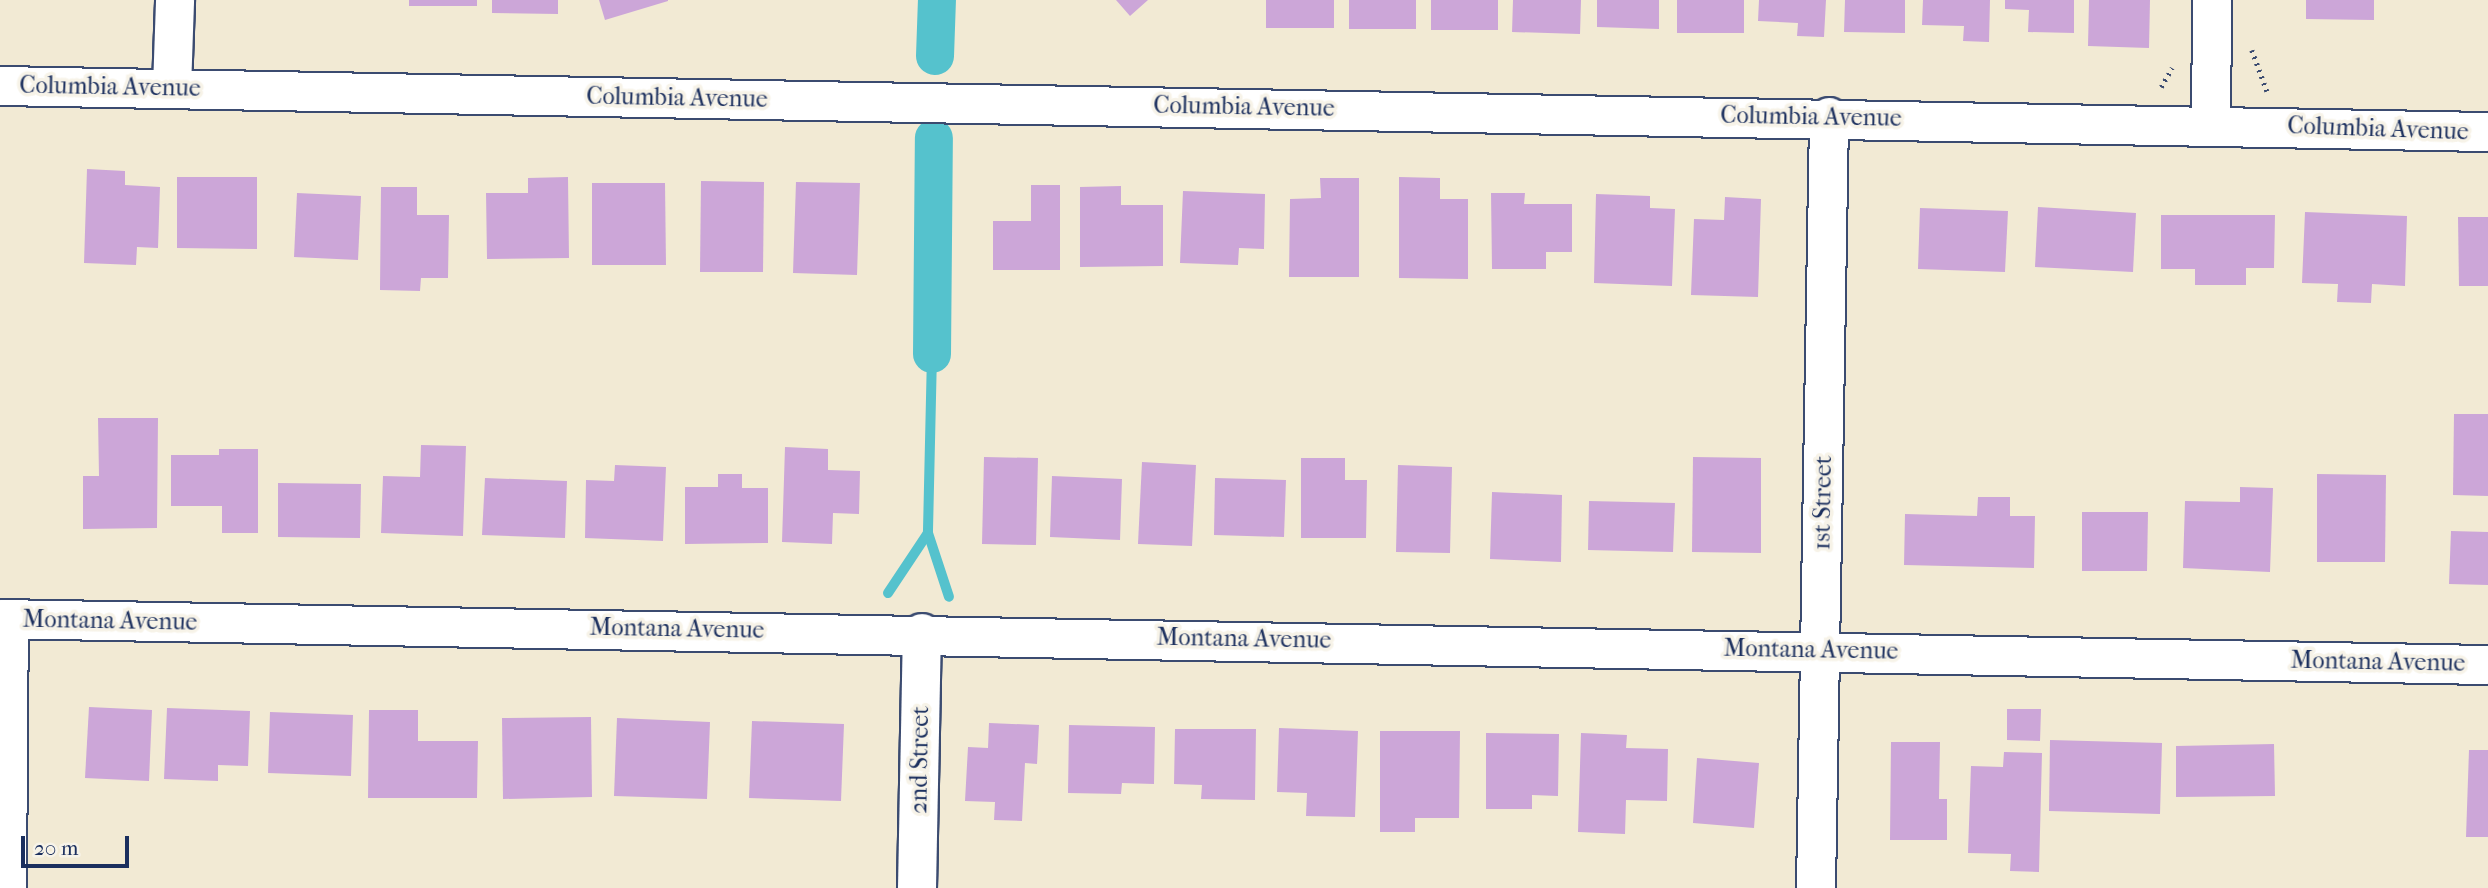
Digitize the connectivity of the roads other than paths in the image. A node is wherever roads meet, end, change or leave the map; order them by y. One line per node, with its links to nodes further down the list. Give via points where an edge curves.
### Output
1 (175, 0): 4 (street)
2 (2212, 0): 6 (street)
3 (0, 86): 4 (street, Columbia Avenue)
4 (172, 88): 5 (street, Columbia Avenue)
5 (1829, 117): 6 (street, Columbia Avenue); 10 (street, 1st Street)
6 (2211, 125): 7 (street, Columbia Avenue)
7 (2488, 132)
8 (4, 619): 9 (street, Montana Avenue); 12 (street)
9 (922, 633): 10 (street, Montana Avenue); 13 (street, 2nd Street)
10 (1821, 650): 11 (street, Montana Avenue); 14 (street, 1st Street)
11 (2488, 665)
12 (7, 888)
13 (917, 888)
14 (1816, 888)

